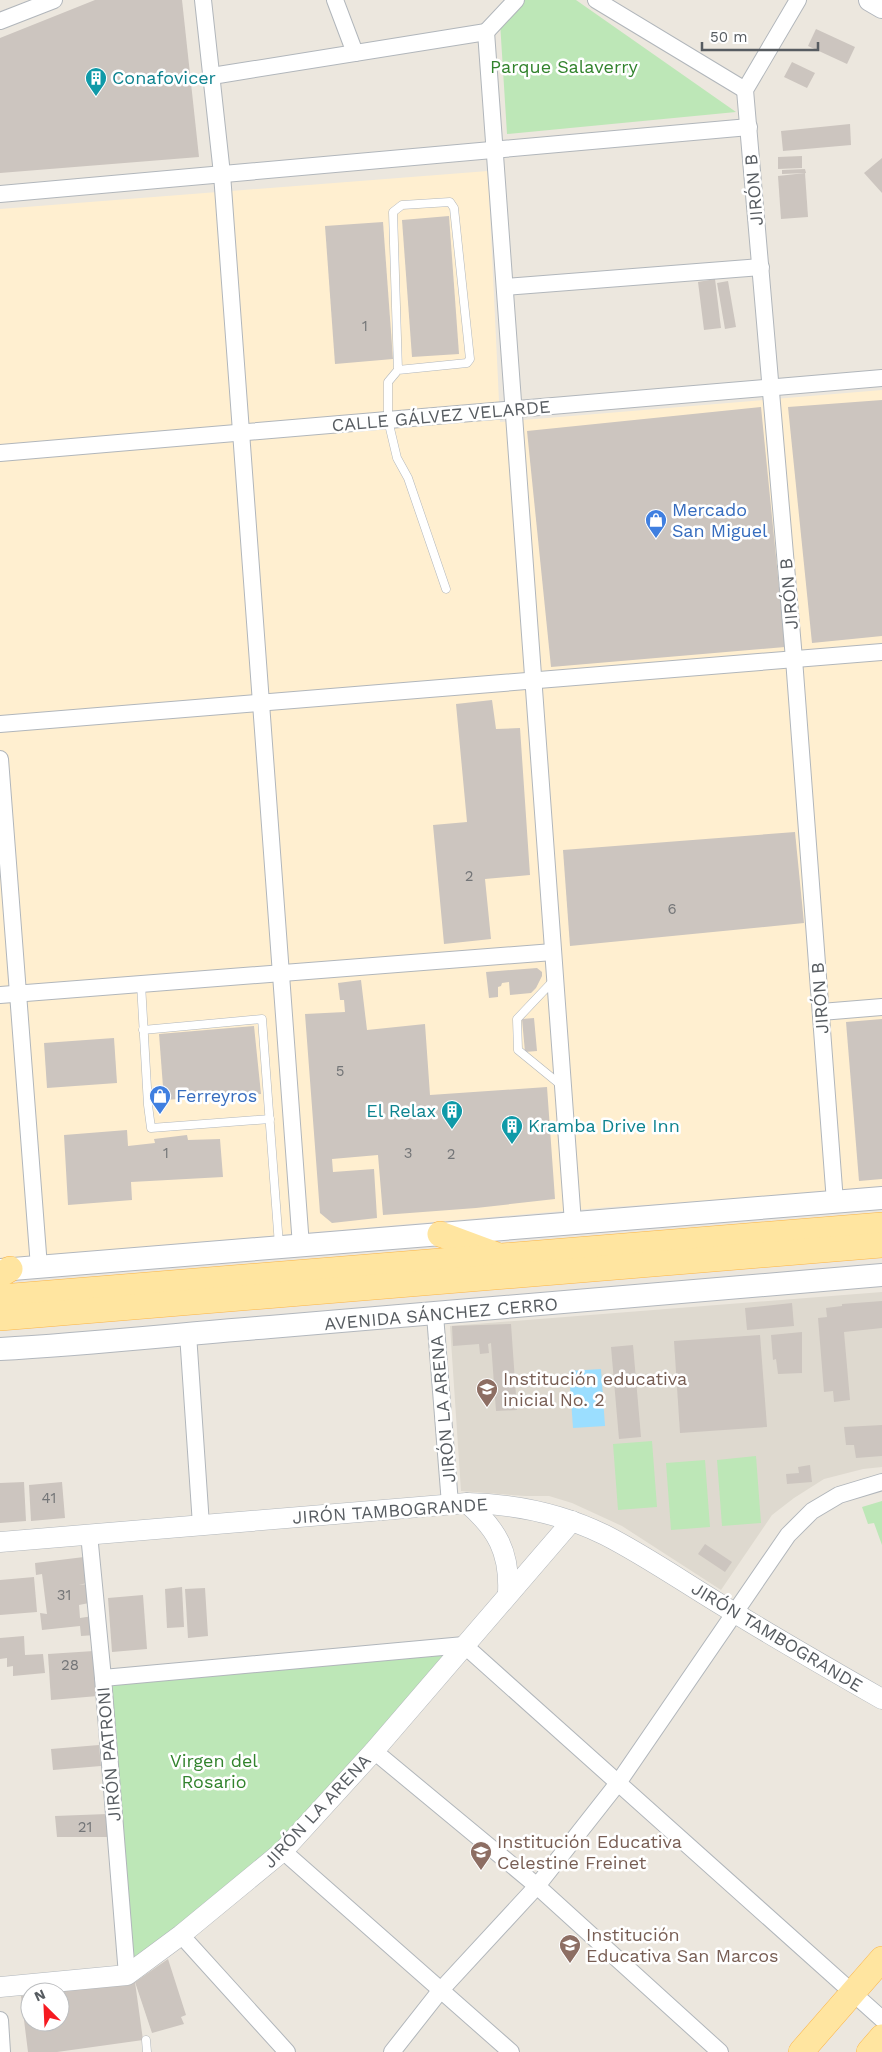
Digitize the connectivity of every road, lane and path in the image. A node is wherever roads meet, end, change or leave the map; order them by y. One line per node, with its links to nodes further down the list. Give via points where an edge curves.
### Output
1 (54, 0): 9 (street)
2 (203, 0): 12 (street)
3 (335, 0): 11 (street)
4 (516, 0): 10 (street)
5 (596, 0): 13 (street)
6 (798, 0): 13 (street)
7 (870, 0): 8 (main road)
8 (882, 7)
9 (0, 21)
10 (486, 32): 11 (street); 15 (street)
11 (355, 53): 12 (street)
12 (212, 76): 16 (street)
13 (745, 90): 14 (street, JIRÓN B)
14 (749, 127): 15 (street); 18 (street, JIRÓN B)
15 (494, 150): 16 (street); 19 (street)
16 (222, 174): 17 (street); 25 (street)
17 (0, 194)
18 (761, 268): 19 (street); 22 (street, JIRÓN B)
19 (505, 287): 23 (street)
20 (398, 370): 20 (lane, via 393,212 402,205 450,202 454,208 470,359 467,363); 24 (lane, via 388,382)
21 (882, 378): 22 (street, CALLE GÁLVEZ VELARDE)
22 (771, 387): 23 (street, CALLE GÁLVEZ VELARDE); 29 (street, JIRÓN B)
23 (514, 410): 24 (street, CALLE GÁLVEZ VELARDE); 30 (street)
24 (388, 420): 25 (street, CALLE GÁLVEZ VELARDE); 27 (lane, via 397,458 408,478)
25 (241, 433): 26 (street, CALLE GÁLVEZ VELARDE); 31 (street)
26 (0, 454)
27 (446, 589)
28 (882, 652): 29 (street)
29 (794, 659): 30 (street); 41 (street, JIRÓN B)
30 (534, 680): 31 (street); 34 (street)
31 (261, 703): 32 (street); 35 (street)
32 (0, 724)
33 (0, 759): 38 (street)
34 (553, 952): 35 (street); 36 (street)
35 (281, 973): 37 (street); 51 (street)
36 (556, 978): 43 (street); 43 (lane, via 517,1019 518,1050)
37 (141, 984): 38 (street); 42 (lane)
38 (17, 994): 39 (street); 53 (street)
39 (0, 995)
40 (882, 1007): 41 (street)
41 (821, 1012): 46 (street, JIRÓN B)
42 (143, 1030): 44 (lane, via 151,1128); 44 (lane, via 262,1020)
43 (563, 1088): 47 (street)
44 (270, 1120): 51 (lane)
45 (882, 1198): 46 (main road)
46 (835, 1202): 47 (main road)
47 (573, 1223): 49 (main road)
48 (882, 1225): 52 (main road)
49 (440, 1234): 51 (main road); 52 (main road)
50 (882, 1245): 58 (main road, AVENIDA SÁNCHEZ CERRO)
51 (290, 1246): 53 (main road)
52 (501, 1257): 56 (main road)
53 (39, 1267): 54 (main road)
54 (3, 1271)
55 (882, 1275): 57 (main road, AVENIDA SÁNCHEZ CERRO)
56 (0, 1297)
57 (436, 1315): 59 (main road, AVENIDA SÁNCHEZ CERRO); 62 (street, JIRÓN LA ARENA)
58 (0, 1318)
59 (188, 1334): 60 (main road, AVENIDA SÁNCHEZ CERRO); 64 (street)
60 (0, 1349)
61 (882, 1482): 68 (street, via 839,1495 812,1511 788,1535)
62 (458, 1503): 63 (street, JIRÓN TAMBOGRANDE, via 530,1509); 64 (street, JIRÓN TAMBOGRANDE); 67 (street, JIRÓN LA ARENA, via 492,1528 506,1559)
63 (572, 1521): 67 (street, JIRÓN LA ARENA); 68 (street, JIRÓN TAMBOGRANDE, via 633,1550)
64 (202, 1525): 65 (street, JIRÓN TAMBOGRANDE)
65 (89, 1534): 66 (street, JIRÓN TAMBOGRANDE); 70 (street, JIRÓN PATRONI)
66 (0, 1542)
67 (508, 1593): 69 (street, JIRÓN LA ARENA)
68 (734, 1613): 71 (street, JIRÓN TAMBOGRANDE); 73 (street)
69 (464, 1645): 70 (street); 72 (street, JIRÓN LA ARENA); 73 (street)
70 (103, 1678): 78 (street, JIRÓN PATRONI)
71 (882, 1699)
72 (374, 1751): 74 (street, JIRÓN LA ARENA); 75 (street)
73 (618, 1783): 75 (street); 81 (street)
74 (284, 1851): 76 (street, JIRÓN LA ARENA); 80 (street)
75 (536, 1886): 80 (street); 91 (street)
76 (181, 1935): 78 (street, JIRÓN LA ARENA); 88 (street)
77 (882, 1959): 81 (main road)
78 (127, 1975): 79 (street)
79 (0, 1987)
80 (440, 1991): 89 (street); 90 (street)
81 (853, 1993): 82 (street); 92 (main road)
82 (882, 2019)
83 (0, 2020): 86 (street)
84 (882, 2037): 93 (main road)
85 (146, 2040): 87 (lane)
86 (2, 2052)
87 (148, 2052)
88 (287, 2052)
89 (392, 2052)
90 (511, 2052)
91 (720, 2052)
92 (801, 2052)
93 (869, 2052)

